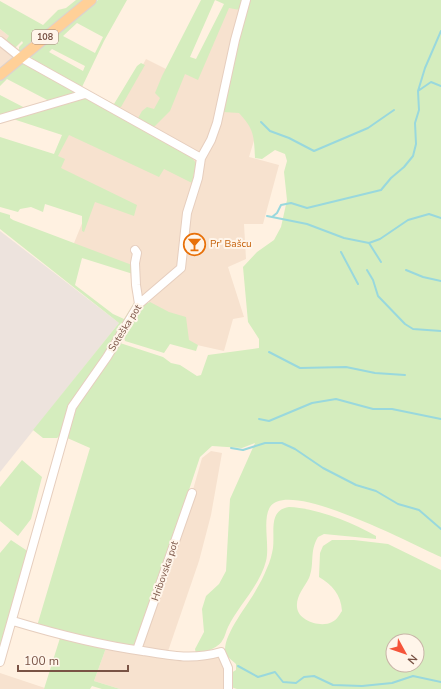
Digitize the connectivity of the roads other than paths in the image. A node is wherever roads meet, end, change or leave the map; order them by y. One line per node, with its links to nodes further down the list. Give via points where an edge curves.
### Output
1 (91, 0): 4 (main road, 108)
2 (246, 0): 8 (street, Soteška pot, via 217,123)
3 (0, 41): 4 (street)
4 (20, 57): 5 (main road, 108); 6 (street)
5 (0, 75)
6 (85, 94): 7 (street); 8 (street)
7 (0, 119)
8 (201, 158): 10 (street, Soteška pot, via 187,214 181,268)
9 (135, 250): 10 (street)
10 (139, 304): 12 (street, Soteška pot, via 107,357 72,407)
11 (192, 492): 13 (street, Hribovska pot)
12 (13, 621): 13 (street, via 63,636); 14 (street, Soteška pot)
13 (137, 650): 15 (street, via 189,658 221,652 228,668)
14 (0, 662)
15 (228, 689)

